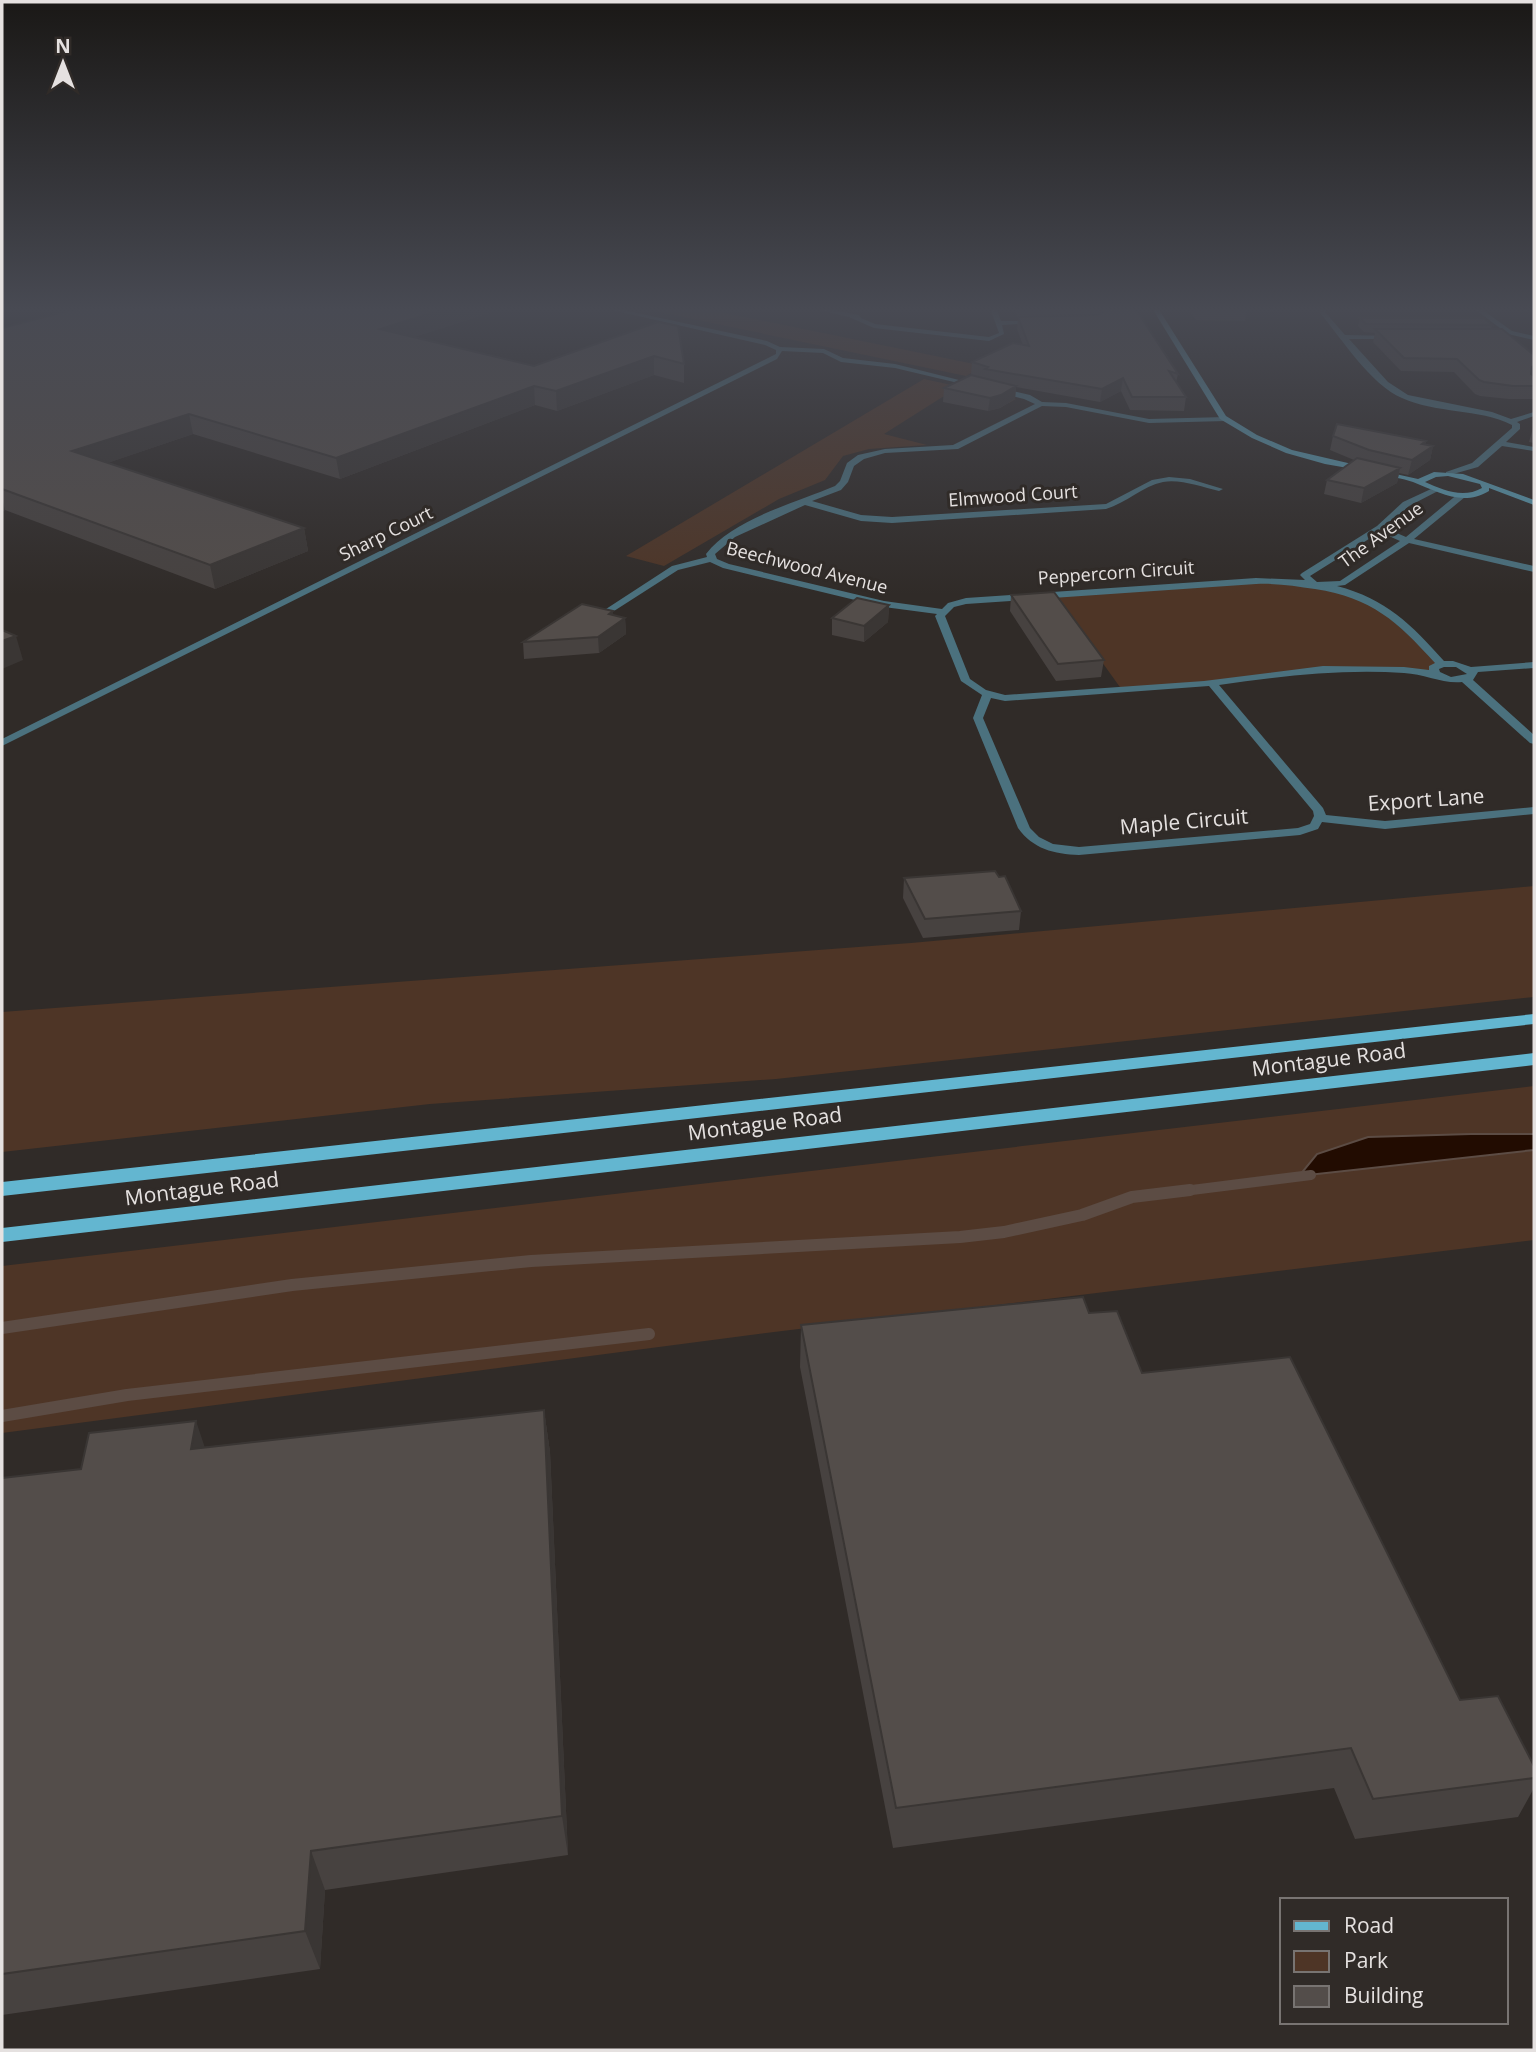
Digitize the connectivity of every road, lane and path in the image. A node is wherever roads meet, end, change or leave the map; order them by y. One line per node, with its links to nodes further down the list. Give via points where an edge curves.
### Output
1 (683, 404): 36 (street, Sharp Court)
2 (1041, 404): 6 (street, via 1149,421); 21 (street, Beechwood Avenue, via 955,447 863,456 850,465 838,488)
3 (1216, 404): 6 (street)
4 (1435, 404): 7 (street)
5 (1534, 414): 7 (street)
6 (1226, 419): 11 (street, via 1282,449)
7 (1511, 421): 8 (street, via 1516,429)
8 (1500, 443): 9 (street); 10 (street)
9 (1534, 449)
10 (1475, 465): 12 (street); 14 (street)
11 (1364, 469): 13 (street); 15 (street)
12 (1450, 474): 13 (street); 14 (street)
13 (1430, 475): 15 (street)
14 (1474, 479): 16 (street)
15 (1421, 483): 18 (street)
16 (1485, 485): 20 (street, via 1483,492); 22 (street)
17 (1219, 489): 21 (street, Elmwood Court, via 1162,480 1106,506 892,520 861,518)
18 (1434, 491): 19 (street); 23 (street, The Avenue, via 1406,504)
19 (1462, 495): 20 (street); 24 (street, The Avenue)
20 (1473, 495): 22 (street)
21 (805, 502): 25 (street, Beechwood Avenue, via 741,531 713,549)
22 (1534, 504)
23 (1380, 528): 24 (street); 27 (street, The Avenue, via 1305,575)
24 (1407, 540): 26 (street); 27 (street, The Avenue, via 1342,583)
25 (711, 559): 28 (street, via 675,568); 29 (street, Beechwood Avenue, via 884,604)
26 (1534, 569)
27 (1315, 586): 29 (street, Peppercorn Circuit, via 1272,580 979,600 956,603); 31 (street, Peppercorn Circuit, via 1383,608)
28 (611, 609)
29 (942, 612): 34 (street, via 941,622 966,681)
30 (1534, 665): 32 (street)
31 (1438, 669): 32 (street, via 1453,664); 32 (street, via 1450,680); 33 (street, via 1324,669)
32 (1468, 675): 35 (street)
33 (1212, 683): 34 (street, via 1017,699); 38 (street, via 1316,807)
34 (988, 694): 38 (street, Maple Circuit, via 978,718 1024,828 1044,845 1075,851 1300,831)
35 (1534, 741)
36 (2, 743)
37 (1534, 811): 38 (street, Export Lane, via 1376,825)
38 (1320, 818)
39 (1534, 1019): 41 (main road, Montague Road)
40 (1534, 1059): 42 (main road, Montague Road)
41 (2, 1189)
42 (2, 1235)

